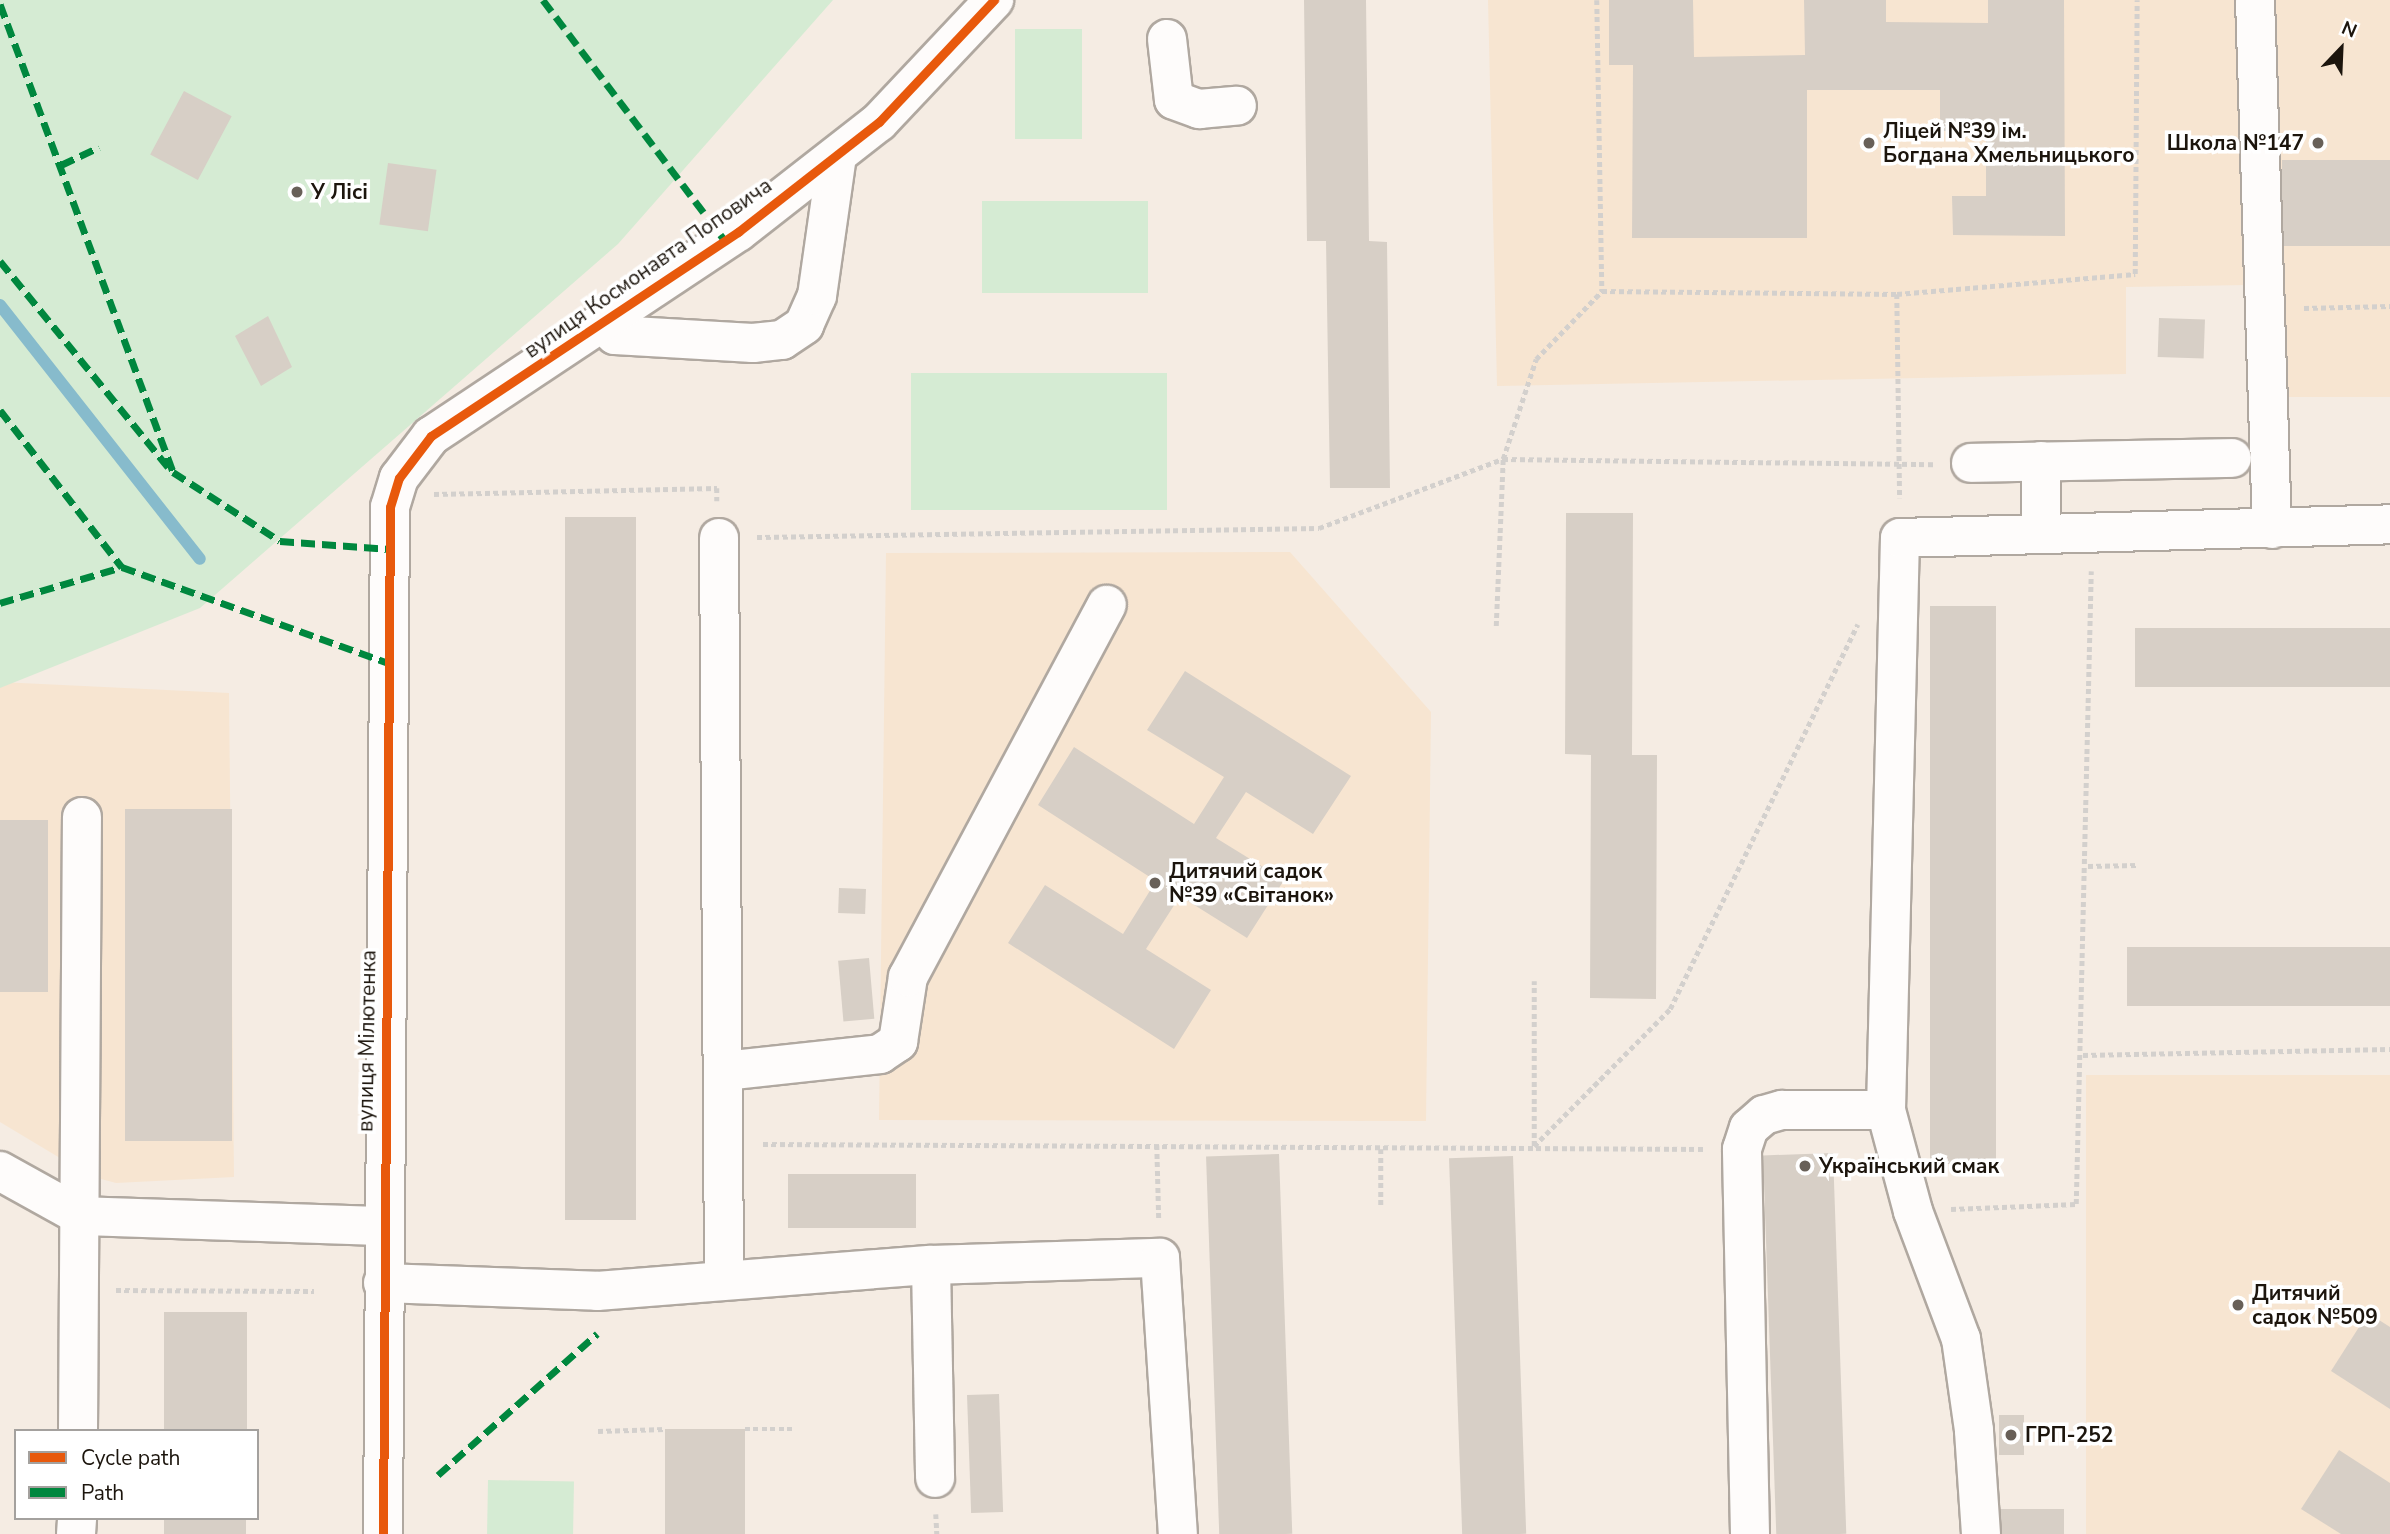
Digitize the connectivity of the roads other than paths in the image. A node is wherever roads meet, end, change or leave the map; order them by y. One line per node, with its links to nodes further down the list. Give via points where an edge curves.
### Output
1 (994, 0): 5 (street, вулиця Космонавта Поповича, via 879,122)
2 (2255, 0): 11 (street)
3 (1167, 39): 4 (street, via 1174,100 1199,109)
4 (1237, 106)
5 (836, 156): 6 (street, вулиця Космонавта Поповича, via 738,232); 6 (street, via 817,296 804,325 782,340 753,343 615,335)
6 (604, 322): 14 (street, вулиця Космонавта Поповича, via 432,436 413,456 393,495)
7 (2232, 458): 8 (street)
8 (2041, 461): 9 (street); 12 (street)
9 (1971, 463)
10 (2390, 524): 11 (street)
11 (2272, 529): 12 (street)
12 (2041, 534): 18 (street, via 1899,538)
13 (719, 538): 17 (street)
14 (390, 549): 21 (street, вулиця Мілютенка)
15 (1107, 605): 17 (street, via 908,977 898,1042 880,1054)
16 (82, 817): 20 (street)
17 (724, 1071): 23 (street)
18 (1886, 1110): 29 (street, via 1782,1110 1764,1115 1749,1128 1742,1149); 30 (street, via 1913,1211 1961,1339 1975,1430)
19 (0, 1171): 20 (street)
20 (81, 1216): 21 (street); 25 (street)
21 (383, 1227): 24 (street, вулиця Мілютенка)
22 (931, 1265): 23 (street); 26 (street); 28 (street, via 1160,1258)
23 (724, 1280): 24 (street, via 597,1291)
24 (383, 1283): 27 (street, вулиця Мілютенка)
25 (78, 1429)
26 (935, 1478)
27 (383, 1534)
28 (1178, 1534)
29 (1749, 1534)
30 (1980, 1534)

